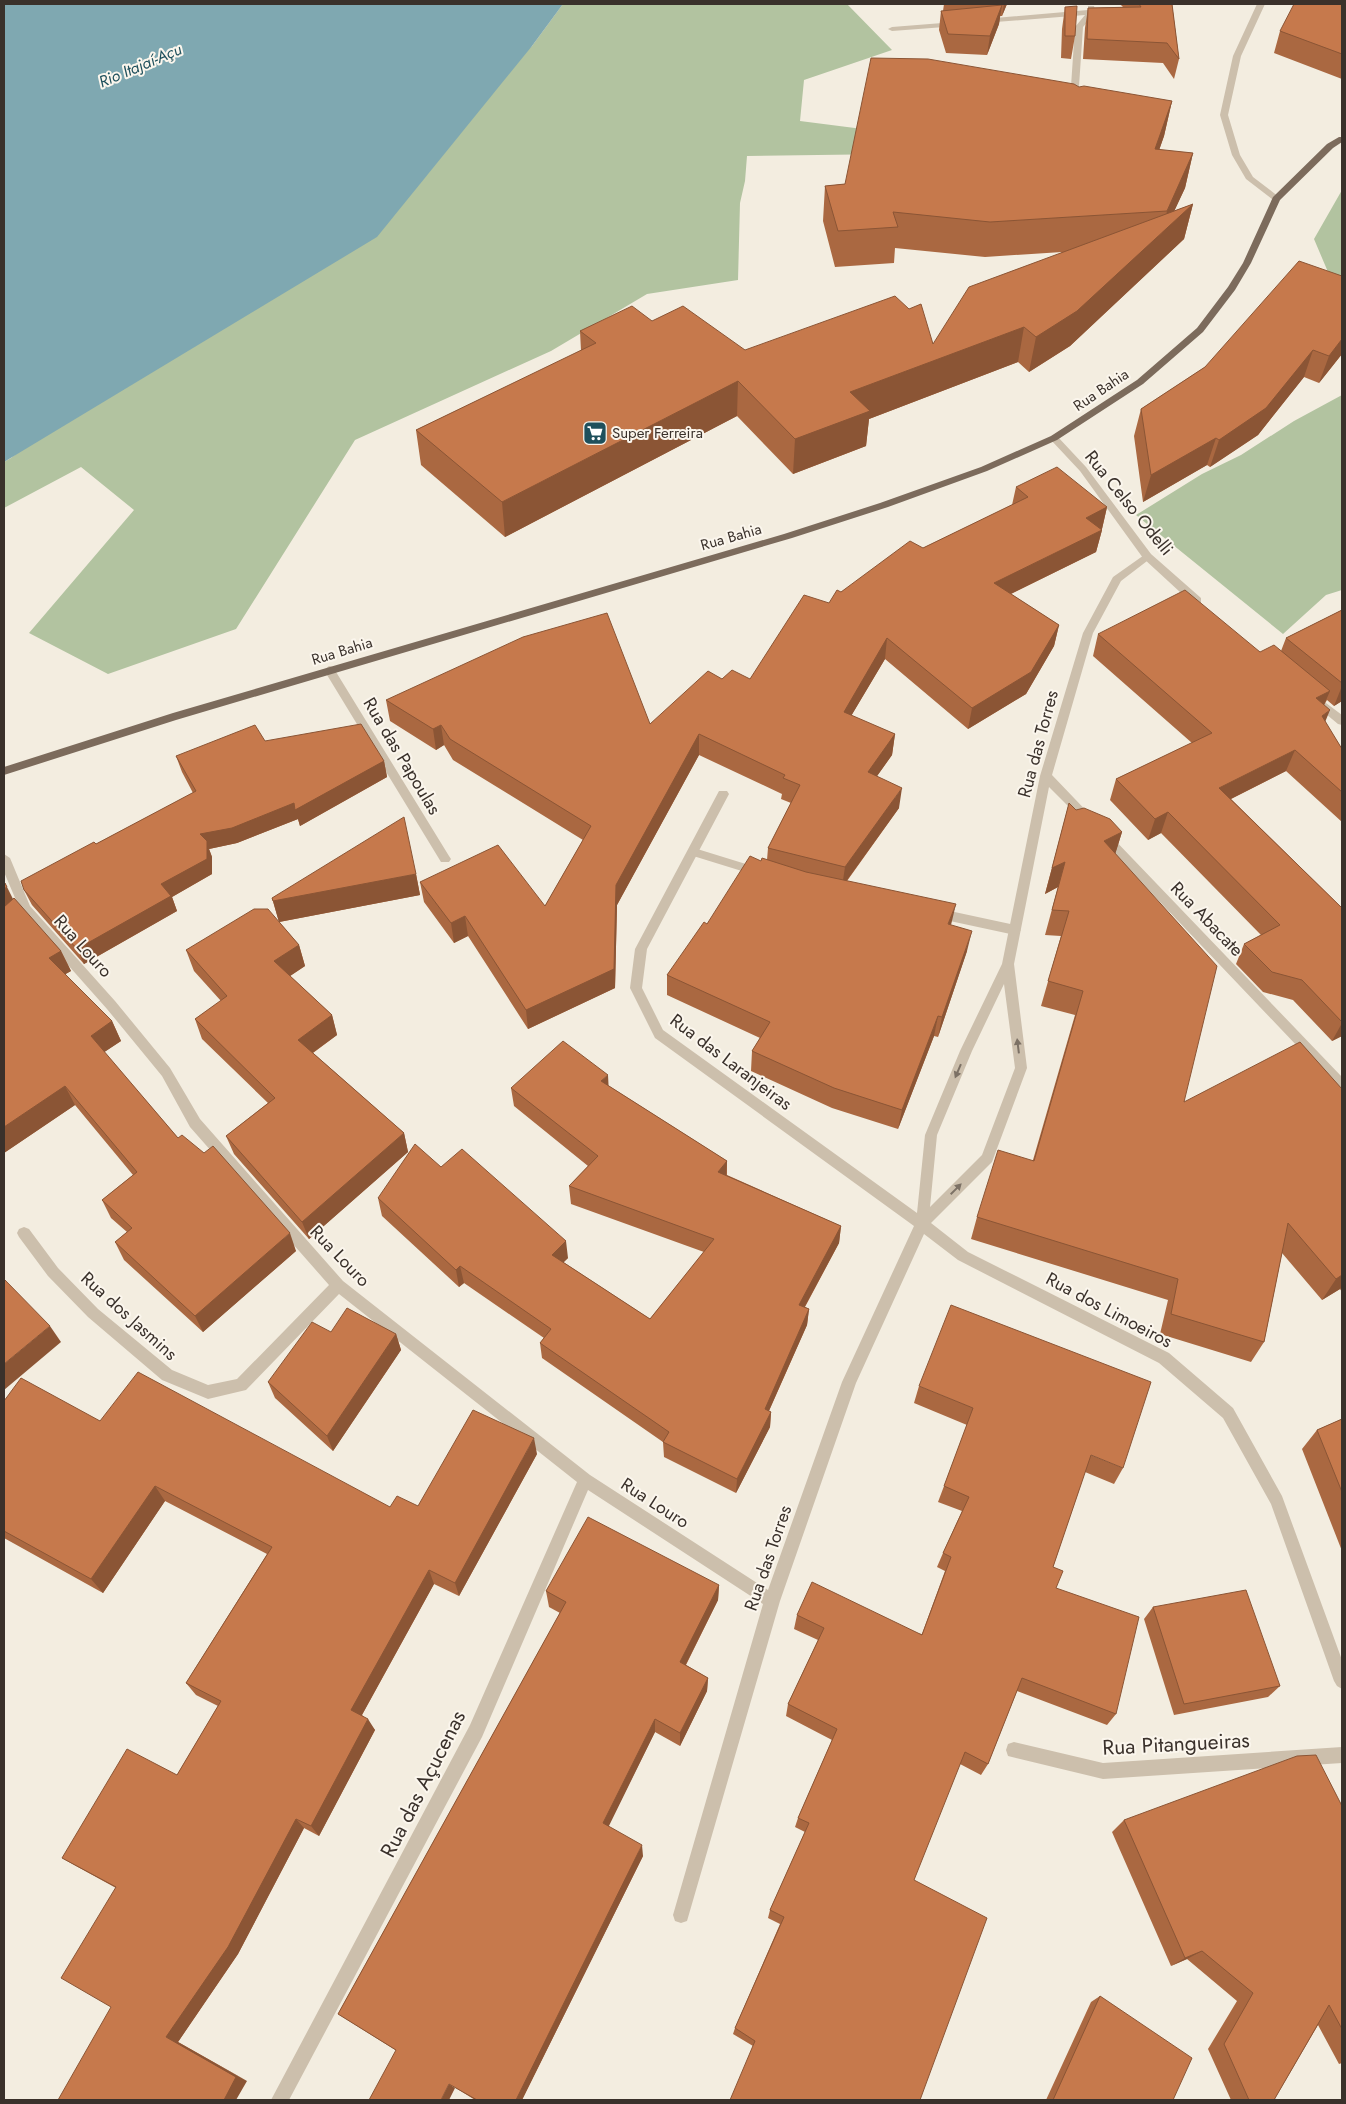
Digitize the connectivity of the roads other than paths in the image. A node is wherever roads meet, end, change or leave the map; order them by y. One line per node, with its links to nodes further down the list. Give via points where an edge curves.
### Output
1 (1089, 4): 3 (street)
2 (1261, 4): 11 (street, via 1236,56 1224,115 1236,155 1250,179)
3 (1092, 12): 4 (street); 8 (street, via 1079,27)
4 (978, 22)
5 (968, 23): 6 (street)
6 (892, 29)
7 (1065, 90): 8 (street)
8 (1074, 90): 9 (street)
9 (1073, 109)
10 (1342, 139): 11 (main road, Rua Bahia, via 1330,146)
11 (1276, 198): 12 (main road, Rua Bahia, via 1247,263 1200,330 1140,382)
12 (1054, 438): 13 (street, Rua Celso Odelli, via 1083,469); 15 (main road, Rua Bahia, via 984,469 884,505 755,546)
13 (1147, 556): 14 (street, Rua Celso Odelli); 19 (street, Rua das Torres, via 1117,578 1088,633)
14 (1204, 608)
15 (329, 670): 18 (main road, Rua Bahia); 23 (street, Rua das Papoulas)
16 (1312, 696): 17 (street)
17 (1342, 721)
18 (4, 771)
19 (1046, 776): 26 (street, Rua das Torres); 28 (street, Rua Abacate)
20 (723, 794): 21 (street, Rua das Laranjeiras)
21 (694, 852): 24 (street); 29 (street, Rua das Laranjeiras, via 641,949 636,988 659,1034)
22 (4, 858): 31 (street, Rua Louro, via 21,912 111,1005 166,1072 195,1123)
23 (445, 859)
24 (768, 874)
25 (919, 910): 26 (street)
26 (1015, 930): 27 (street, Rua das Torres)
27 (1008, 964): 29 (street, Rua das Torres, one-way to 29, via 966,1051 931,1135); 29 (street, Rua das Torres, one-way to 27, via 987,1158 1021,1068)
28 (1342, 1085)
29 (922, 1224): 33 (street, Rua das Torres, via 849,1382); 34 (street, Rua dos Limoeiros, via 963,1256 1164,1358 1228,1413 1277,1501)
30 (24, 1233): 31 (street, Rua dos Jasmins, via 93,1314 167,1376 208,1392 240,1385)
31 (338, 1285): 32 (street, Rua Louro)
32 (586, 1480): 33 (street, Rua Louro); 38 (street, Rua das Açucenas, via 476,1731)
33 (772, 1601): 37 (street, Rua das Torres)
34 (1342, 1681)
35 (1014, 1750): 36 (street, Rua Pitangueiras, via 1103,1771)
36 (1342, 1755)
37 (681, 1915)
38 (280, 2100)

